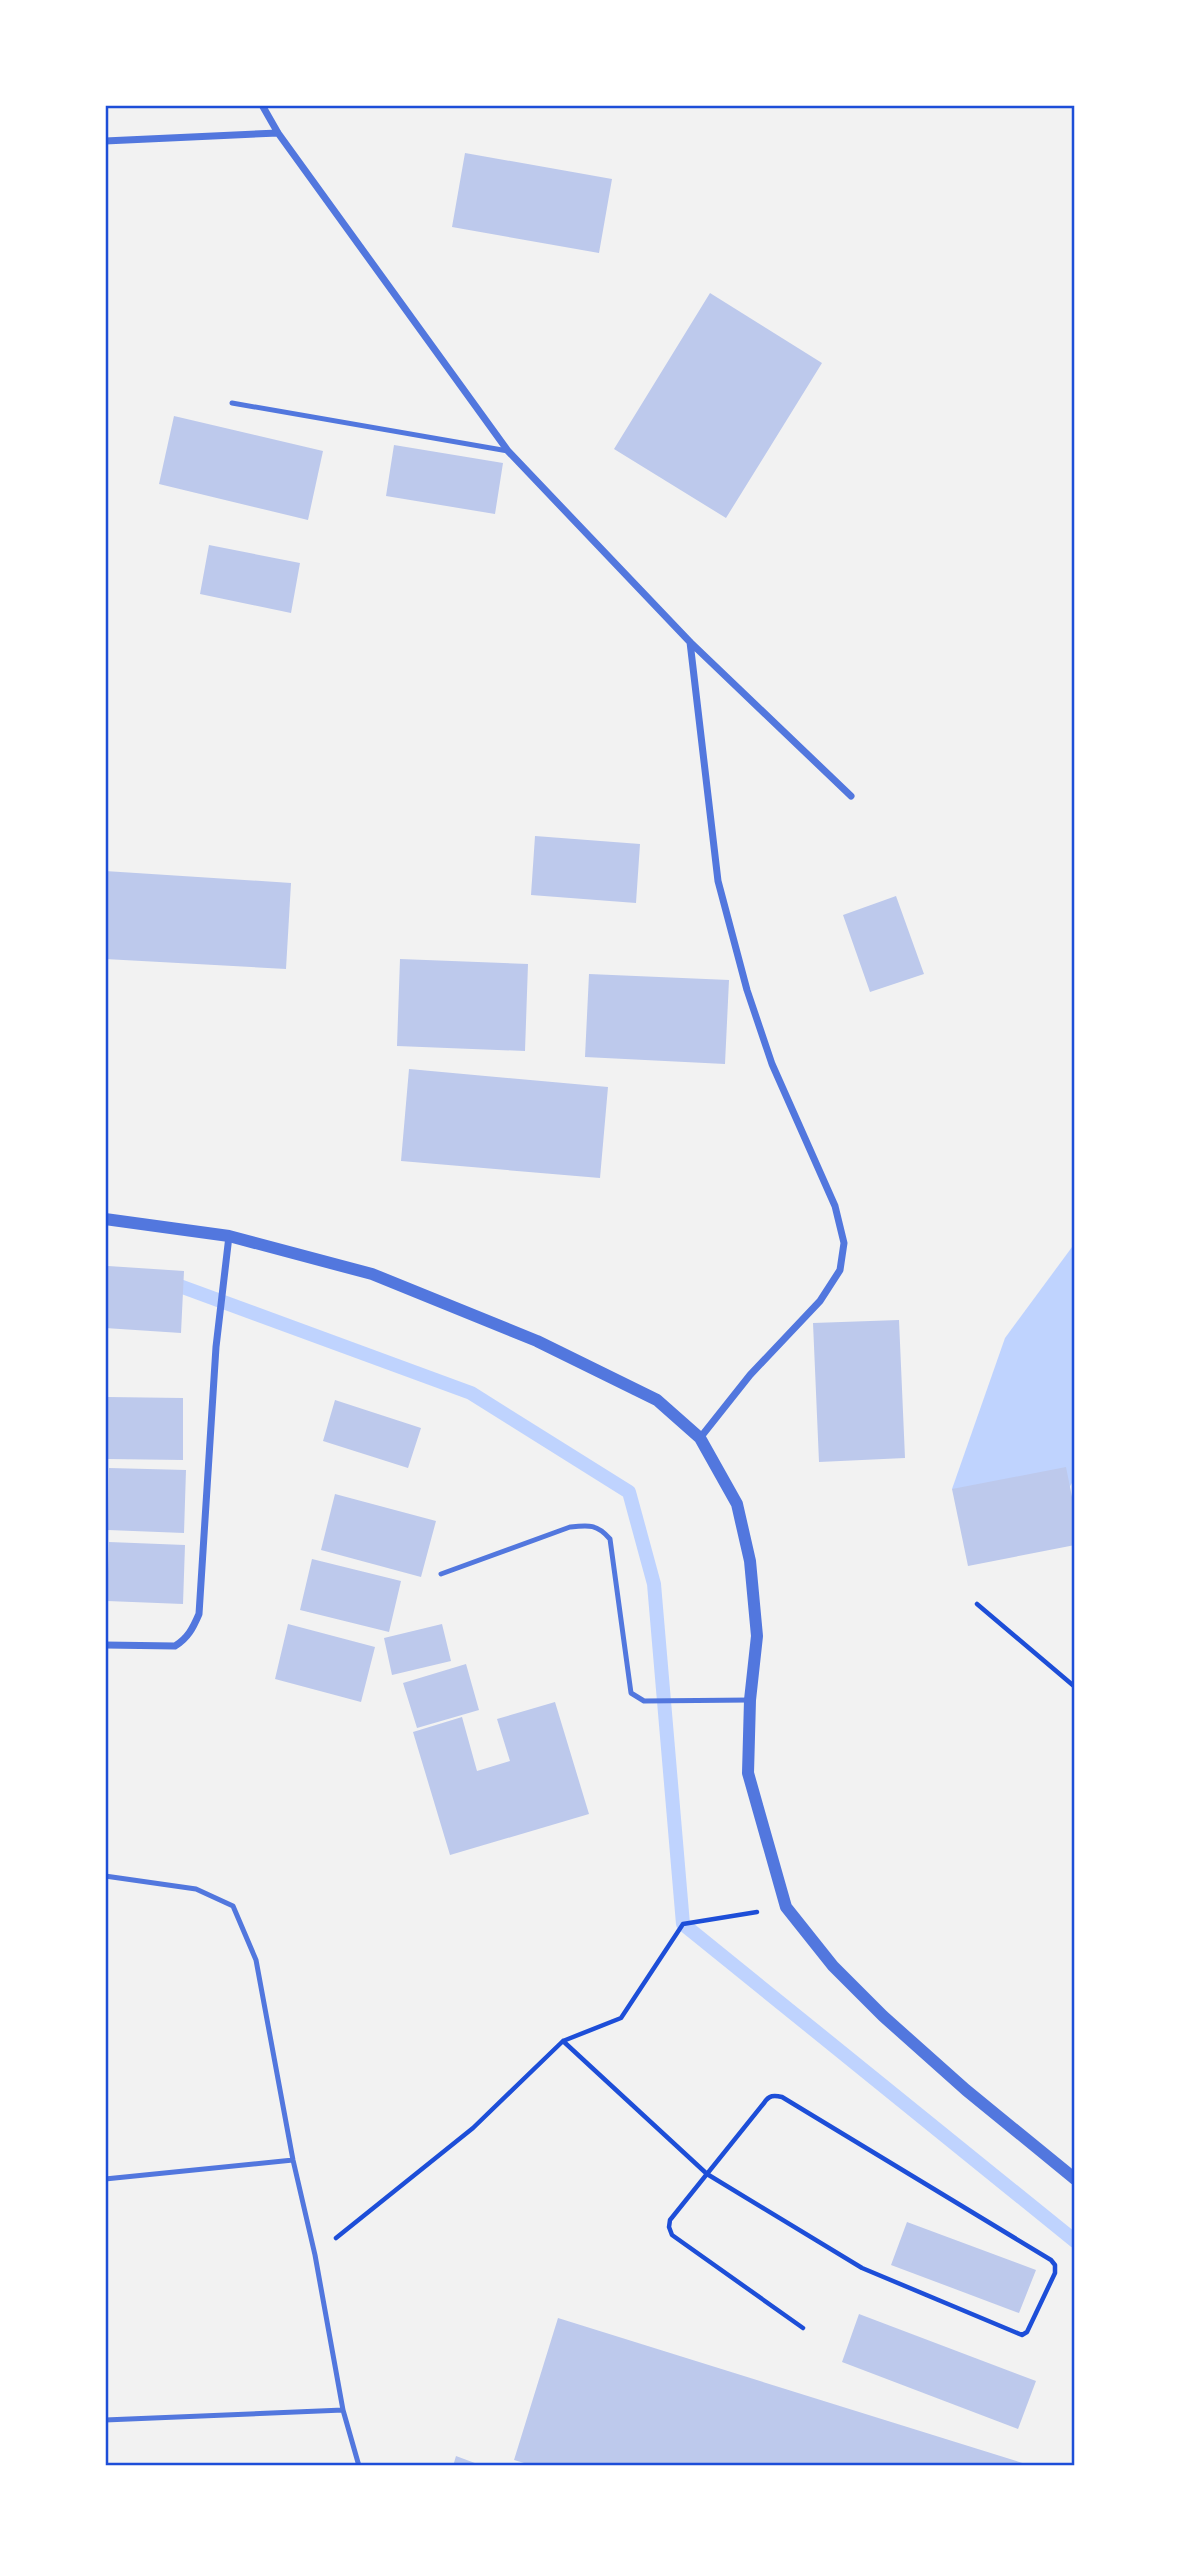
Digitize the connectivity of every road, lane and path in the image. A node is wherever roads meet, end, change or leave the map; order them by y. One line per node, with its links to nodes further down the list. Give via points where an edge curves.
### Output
1 (262, 105): 2 (street)
2 (278, 132): 3 (street); 5 (street)
3 (105, 141)
4 (232, 403): 5 (lane)
5 (508, 452): 6 (street)
6 (690, 642): 7 (street); 10 (street, via 718,880 772,1064 835,1206 844,1243 840,1270 820,1301 750,1375)
7 (851, 796)
8 (105, 1219): 9 (street)
9 (229, 1236): 10 (street, via 372,1274 537,1341 657,1401); 13 (street, via 216,1347 198,1614 191,1631 175,1646)
10 (700, 1438): 15 (street, via 737,1504 750,1561 757,1636)
11 (441, 1574): 15 (lane, via 570,1527 601,1529 610,1539 631,1693 644,1701)
12 (977, 1604): 14 (path)
13 (105, 1645)
14 (1075, 1687)
15 (750, 1700): 17 (street, via 748,1773)
16 (105, 1876): 19 (lane, via 196,1889 233,1906 256,1960)
17 (786, 1907): 18 (path, via 682,1924 621,2018); 22 (street, via 833,1966 883,2016)
18 (563, 2041): 20 (path); 23 (path, via 473,2128)
19 (293, 2160): 21 (lane); 23 (lane)
20 (707, 2174): 20 (path, via 768,2098 782,2097 1051,2260 1055,2273 1022,2335 862,2269); 24 (path, via 670,2220 672,2235)
21 (105, 2179)
22 (1075, 2179)
23 (315, 2255): 25 (lane)
24 (803, 2328)
25 (343, 2410): 26 (lane); 27 (lane)
26 (105, 2420)
27 (359, 2466)

